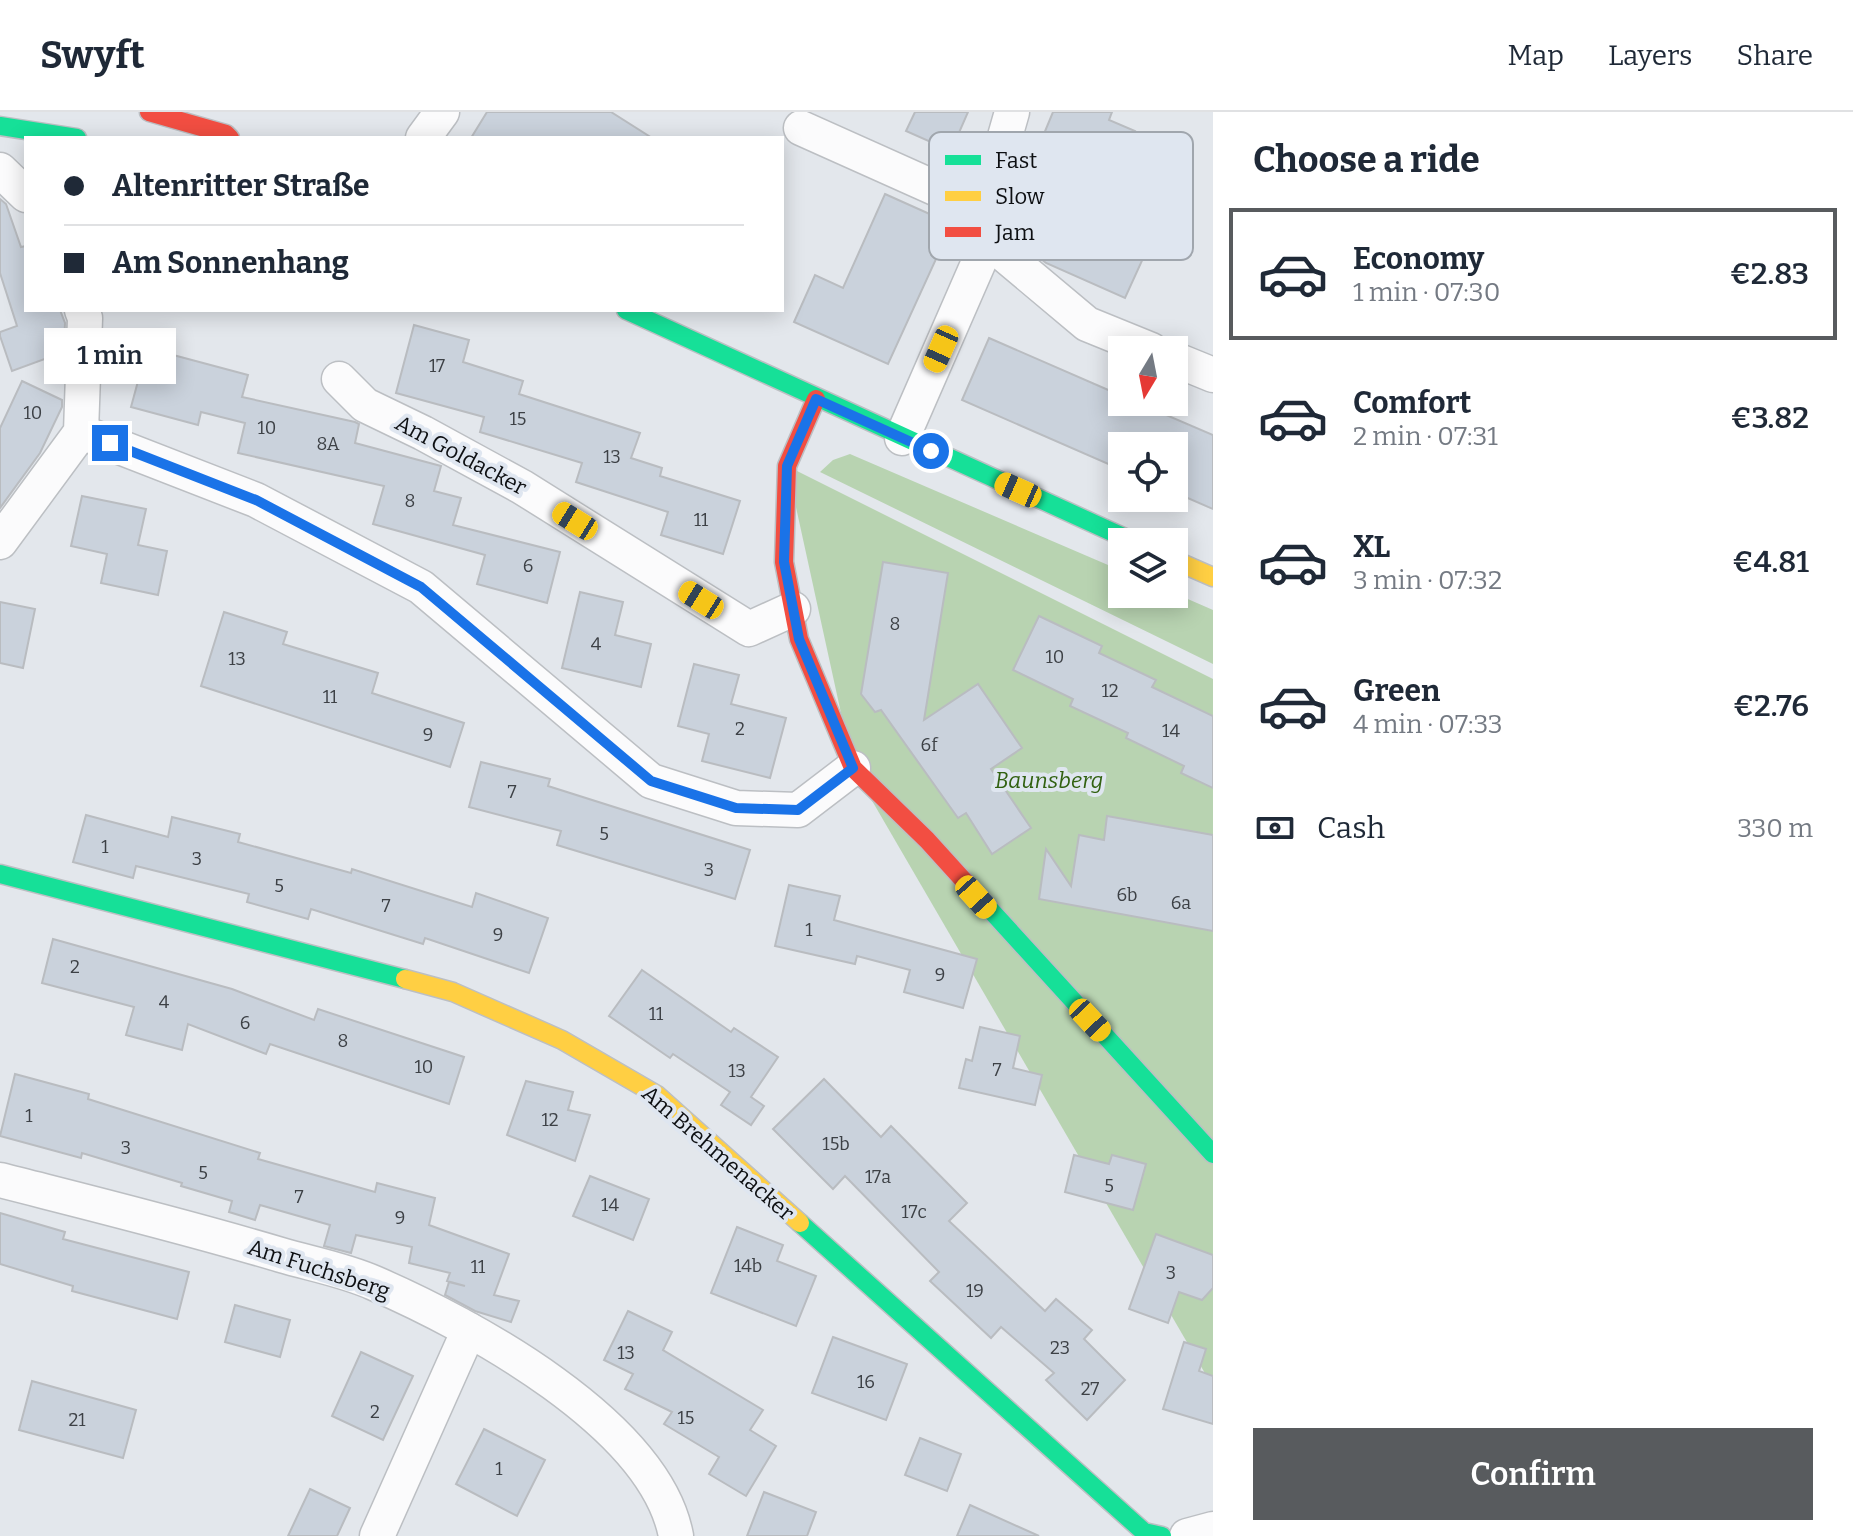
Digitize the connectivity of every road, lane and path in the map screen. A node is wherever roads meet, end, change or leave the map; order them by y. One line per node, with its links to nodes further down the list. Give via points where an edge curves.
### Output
1 (149, 112): 8 (street)
2 (442, 112): 9 (street)
3 (1012, 112): 6 (street)
4 (0, 126): 7 (street)
5 (801, 128): 12 (street)
6 (1007, 132)
7 (64, 136)
8 (228, 136)
9 (424, 136)
10 (0, 170): 11 (street)
11 (24, 193)
12 (929, 196)
13 (973, 260): 23 (street)
14 (1021, 260): 17 (street, via 1087,324)
15 (83, 312): 22 (street)
16 (630, 312): 21 (street)
17 (1117, 336)
18 (1188, 365): 19 (street)
19 (1213, 375)
20 (339, 379): 28 (street, Am Goldacker, via 365,405 522,487 749,629)
21 (816, 399): 23 (street); 28 (street, via 787,466 784,562)
22 (81, 432): 25 (street); 29 (street, via 256,500 421,587 651,781 736,808 798,810)
23 (902, 438): 24 (street)
24 (1108, 530)
25 (0, 542)
26 (1188, 566): 27 (street)
27 (1213, 577)
28 (793, 609): 29 (street, via 799,639)
29 (853, 768): 31 (street, via 927,840)
30 (0, 874): 37 (street, Am Brehmenacker, via 453,992 562,1040 657,1095 1144,1532)
31 (1213, 1154)
32 (0, 1180): 33 (street, Am Fuchsberg, via 372,1282)
33 (469, 1330): 35 (street); 36 (street, Am Fuchsberg, via 552,1382 633,1452 666,1502)
34 (1213, 1529): 38 (street)
35 (377, 1536)
36 (676, 1536)
37 (1162, 1536)
38 (1187, 1536)

